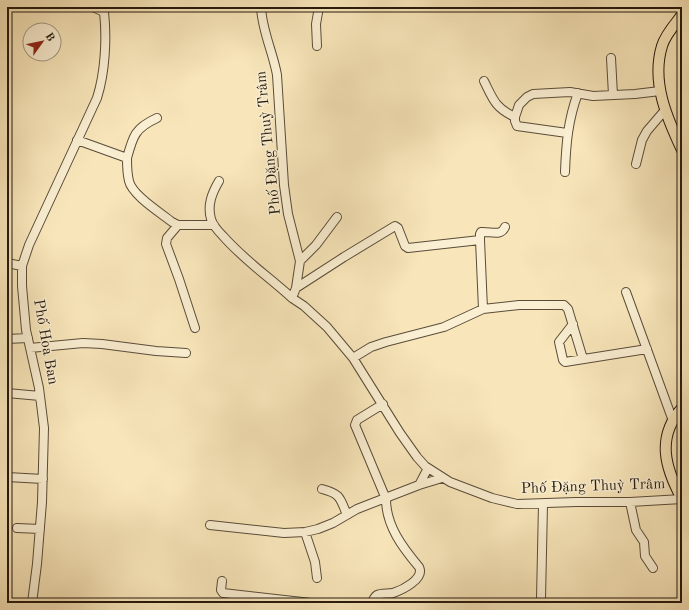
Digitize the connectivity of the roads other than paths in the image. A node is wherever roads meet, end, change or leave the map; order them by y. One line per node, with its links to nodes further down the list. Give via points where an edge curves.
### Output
1 (93, 7): 4 (street)
2 (260, 7): 27 (street, Phố Đặng Thuỳ Trâm, via 263,27 278,75 284,185 288,214)
3 (319, 7): 6 (street, via 316,24)
4 (104, 10): 16 (street, Phố Hoa Ban, via 105,46 100,85 97,98)
5 (682, 15): 9 (main road, via 662,46)
6 (317, 46)
7 (610, 58): 11 (street)
8 (484, 81): 13 (street, via 499,108)
9 (660, 91): 11 (street); 12 (main road)
10 (578, 93): 11 (street, via 593,96); 13 (street, via 533,94 521,102); 15 (street)
11 (613, 95)
12 (665, 110): 17 (main road); 19 (street, via 646,131)
13 (515, 117): 15 (street, via 516,124 520,127)
14 (157, 118): 18 (street, via 140,128)
15 (567, 133): 20 (street)
16 (77, 140): 18 (street); 29 (street, Phố Hoa Ban, via 29,244)
17 (682, 150)
18 (127, 158): 23 (street, via 131,187)
19 (636, 164)
20 (565, 172)
21 (219, 181): 24 (street, via 210,204)
22 (337, 217): 27 (street)
23 (178, 225): 24 (street); 35 (street, via 166,244)
24 (214, 226): 32 (street, via 246,260)
25 (505, 227): 26 (street, via 500,233 482,232)
26 (480, 240): 30 (street, via 408,248 398,228 393,226); 33 (street)
27 (300, 261): 30 (street, Phố Đặng Thuỳ Trâm)
28 (7, 263): 29 (street)
29 (22, 266): 36 (street, Phố Hoa Ban)
30 (296, 288): 32 (street, Phố Đặng Thuỳ Trâm)
31 (626, 292): 39 (street)
32 (292, 298): 41 (street, Phố Đặng Thuỳ Trâm, via 327,327)
33 (483, 309): 34 (street, via 519,305 564,305 568,308); 41 (street, via 444,327 371,347)
34 (573, 324): 42 (street); 42 (street, via 558,345 565,362)
35 (195, 328)
36 (28, 338): 37 (street); 38 (street, Phố Hoa Ban)
37 (7, 339)
38 (30, 348): 40 (street, via 83,343); 44 (street, Phố Hoa Ban)
39 (647, 349): 42 (street); 47 (street)
40 (186, 353)
41 (353, 358): 45 (street, Phố Đặng Thuỳ Trâm)
42 (583, 359)
43 (7, 393): 44 (street)
44 (40, 396): 51 (street, Phố Hoa Ban, via 44,428)
45 (383, 404): 48 (street, Phố Đặng Thuỳ Trâm, via 407,444); 54 (street, via 357,420 355,425)
46 (682, 408): 47 (main road)
47 (673, 421): 55 (main road, via 665,449 674,485)
48 (428, 468): 50 (street, Phố Đặng Thuỳ Trâm); 52 (street)
49 (7, 477): 51 (street)
50 (442, 478): 52 (street); 57 (street, Phố Đặng Thuỳ Trâm, via 505,502)
51 (44, 479): 61 (street, Phố Hoa Ban)
52 (419, 485): 54 (street)
53 (322, 489): 58 (street, via 338,496)
54 (386, 499): 58 (street); 70 (street, via 390,522 421,572 411,583 393,592 378,595)
55 (682, 499): 56 (street, Phố Đặng Thuỳ Trâm)
56 (630, 502): 57 (street, Phố Đặng Thuỳ Trâm); 63 (street, via 636,530 644,542 645,556)
57 (543, 504): 66 (street)
58 (347, 515): 62 (street, via 323,527)
59 (210, 525): 62 (street, via 284,533)
60 (17, 528): 61 (street)
61 (40, 529): 68 (street, Phố Hoa Ban)
62 (304, 532): 64 (street, via 315,562)
63 (653, 568)
64 (317, 578)
65 (222, 581): 67 (street, via 223,593)
66 (541, 599)
67 (253, 600): 69 (street)
68 (32, 603)
69 (311, 603)
70 (372, 603)

